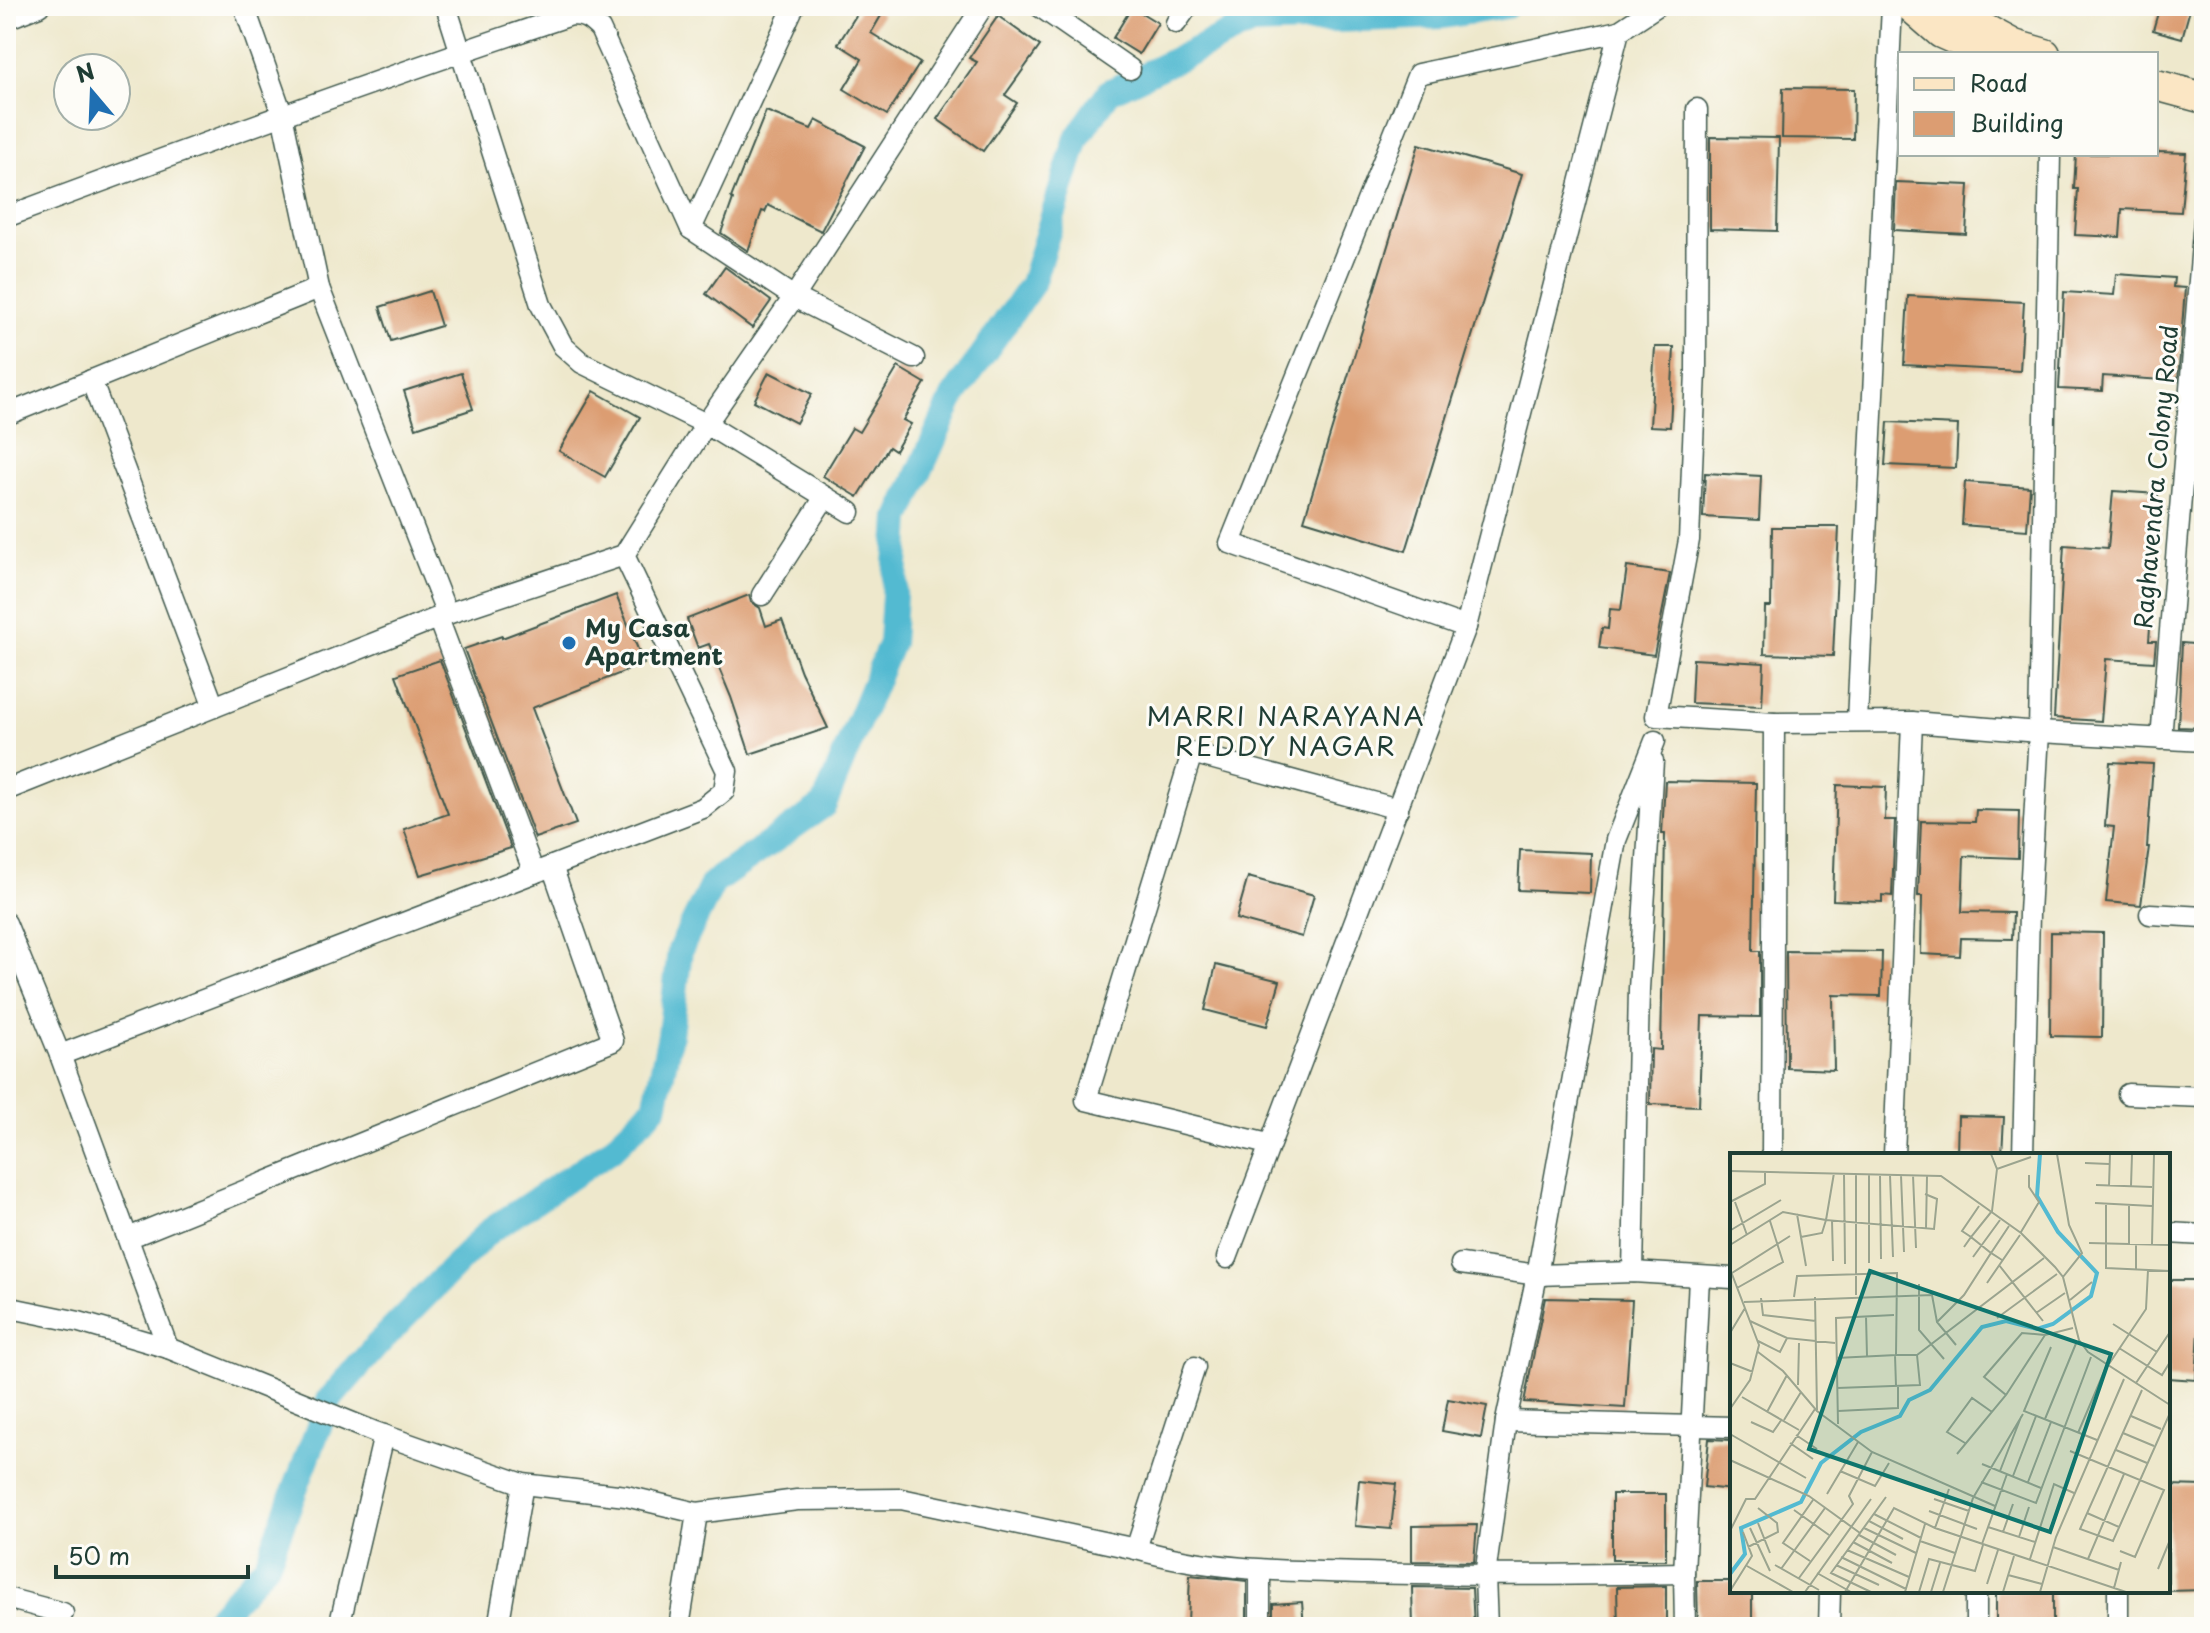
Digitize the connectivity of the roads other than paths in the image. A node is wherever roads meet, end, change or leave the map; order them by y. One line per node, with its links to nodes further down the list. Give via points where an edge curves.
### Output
1 (39, 6): 11 (street)
2 (244, 6): 21 (street)
3 (446, 6): 13 (street)
4 (794, 6): 26 (street)
5 (983, 6): 28 (street)
6 (1039, 6): 16 (street)
7 (1657, 6): 12 (street)
8 (1892, 6): 41 (street)
9 (1910, 6): 14 (main road, via 1941,33)
10 (1947, 6): 15 (main road, via 2014,45)
11 (6, 19)
12 (1619, 31): 38 (street); 38 (street, via 1418,74 1230,543)
13 (462, 51): 21 (street); 26 (street, via 571,15 590,19 600,29); 32 (street, via 549,323 563,346 582,363)
14 (1984, 52)
15 (2038, 52)
16 (1130, 69)
17 (2158, 86): 18 (main road)
18 (2204, 98)
19 (2158, 106): 22 (main road)
20 (1697, 109): 40 (street, via 1689,540)
21 (282, 114): 24 (street); 27 (street)
22 (2204, 117)
23 (2050, 156): 44 (street)
24 (6, 217)
25 (2204, 220): 45 (street, Raghavendra Colony Road)
26 (691, 229): 28 (street)
27 (319, 288): 30 (street); 37 (street)
28 (794, 297): 29 (street); 32 (street)
29 (914, 358)
30 (91, 380): 31 (street); 39 (street)
31 (6, 415)
32 (706, 424): 33 (street); 35 (street)
33 (825, 497): 34 (street); 36 (street)
34 (850, 512)
35 (624, 555): 37 (street); 50 (street, via 727,771 724,791 703,808)
36 (762, 595)
37 (442, 616): 39 (street); 50 (street)
38 (1466, 627): 49 (street)
39 (214, 707): 48 (street)
40 (1656, 716): 43 (street); 46 (street)
41 (1857, 721): 42 (street); 43 (street)
42 (1912, 722): 44 (street); 59 (street)
43 (1774, 723): 58 (street)
44 (2039, 732): 45 (street); 60 (street)
45 (2161, 739): 47 (street)
46 (1655, 741): 66 (street, via 1639,989); 67 (street, via 1616,840)
47 (2204, 741)
48 (6, 790)
49 (1398, 809): 57 (street); 57 (street, via 1192,753 1086,1100)
50 (543, 870): 54 (street); 63 (street, via 613,1041)
51 (2150, 914): 52 (street)
52 (2204, 917)
53 (6, 923): 54 (street)
54 (60, 1055): 63 (street)
55 (2128, 1094): 56 (street)
56 (2204, 1097)
57 (1268, 1144): 64 (street)
58 (1772, 1153)
59 (1894, 1153)
60 (2023, 1153)
61 (2170, 1233): 62 (street)
62 (2204, 1235)
63 (128, 1238): 71 (street)
64 (1227, 1258)
65 (1461, 1264): 67 (street)
66 (1633, 1272): 67 (street); 68 (street)
67 (1537, 1275): 73 (street)
68 (1699, 1278): 69 (street); 74 (street)
69 (1730, 1278)
70 (6, 1307): 71 (street)
71 (168, 1348): 76 (street)
72 (1195, 1367): 79 (street)
73 (1506, 1421): 74 (street); 82 (street)
74 (1691, 1426): 75 (street); 81 (street)
75 (1730, 1427)
76 (380, 1434): 77 (street); 88 (street)
77 (523, 1484): 78 (street, via 626,1496); 89 (street)
78 (697, 1513): 79 (street, via 797,1500 901,1499); 90 (street)
79 (1136, 1549): 80 (street, via 1174,1560)
80 (1260, 1570): 82 (street); 91 (street)
81 (1684, 1573): 82 (street); 93 (street)
82 (1485, 1576): 92 (street)
83 (1830, 1593): 94 (street)
84 (1976, 1593): 95 (street)
85 (2118, 1593): 96 (street)
86 (6, 1598): 87 (street)
87 (63, 1613)
88 (339, 1627)
89 (498, 1627)
90 (679, 1627)
91 (1260, 1627)
92 (1487, 1627)
93 (1685, 1627)
94 (1829, 1627)
95 (1976, 1627)
96 (2118, 1627)

